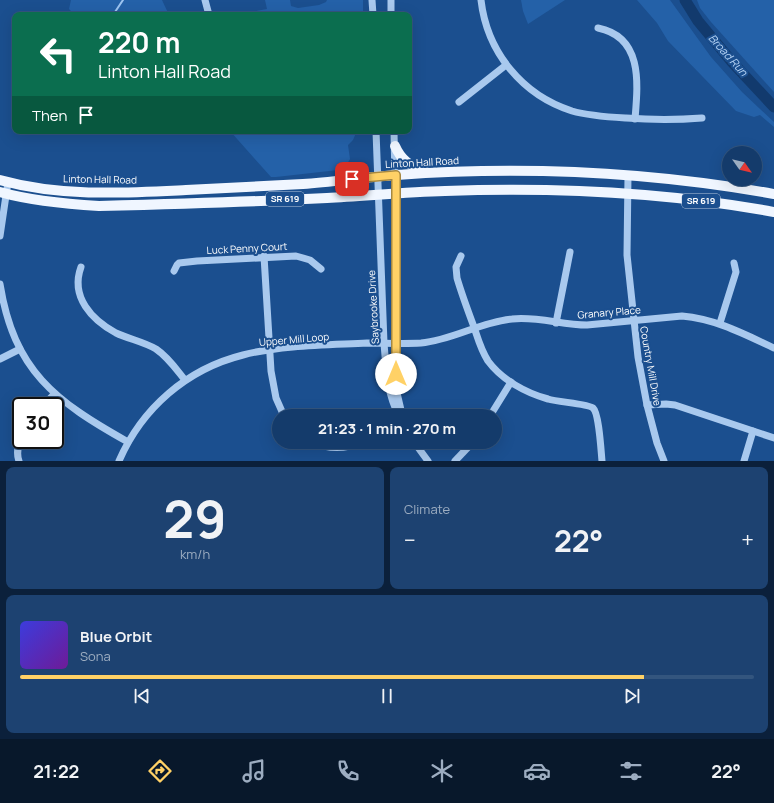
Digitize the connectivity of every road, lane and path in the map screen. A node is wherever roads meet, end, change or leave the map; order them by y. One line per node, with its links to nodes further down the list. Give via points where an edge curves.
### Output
1 (205, 0): 5 (street)
2 (372, 0): 6 (street)
3 (391, 0): 7 (street)
4 (481, 0): 9 (street, via 490,36)
5 (207, 12)
6 (373, 12)
7 (391, 12)
8 (598, 28): 12 (street, via 615,34 625,42 630,51 637,72)
9 (506, 65): 10 (street); 12 (street, via 538,95 560,106 588,114)
10 (459, 102)
11 (702, 118): 12 (street)
12 (635, 119)
13 (376, 134): 18 (street, Saybrooke Drive)
14 (394, 134): 15 (street, Saybrooke Drive)
15 (395, 146): 16 (main road, via 407,164); 17 (street, Saybrooke Drive)
16 (430, 173): 17 (main road, Linton Hall Road / SR 619); 19 (main road, Linton Hall Road / SR 619, via 492,171)
17 (396, 175): 18 (main road, Linton Hall Road / SR 619); 22 (street, Saybrooke Drive)
18 (377, 176): 20 (main road, Linton Hall Road / SR 619, via 304,184 110,193 55,190); 25 (street, Saybrooke Drive)
19 (628, 176): 23 (street, Country Mill Drive); 24 (main road, Linton Hall Road / SR 619)
20 (4, 181): 21 (street)
21 (3, 193): 25 (main road, SR 619, via 66,204 99,206); 27 (street)
22 (396, 193): 23 (main road, SR 619, via 503,190); 25 (main road, SR 619); 41 (street, Saybrooke Drive)
23 (628, 194): 26 (main road, SR 619); 36 (street, Country Mill Drive, via 627,255)
24 (774, 194)
25 (378, 195): 40 (street, Saybrooke Drive)
26 (774, 212)
27 (0, 236)
28 (570, 252): 37 (street)
29 (264, 256): 33 (street, Luck Penny Court, via 302,257); 34 (street, Luck Penny Court, via 180,263); 44 (street)
30 (461, 256): 39 (street, via 456,274)
31 (734, 263): 38 (street, via 736,272)
32 (81, 267): 46 (street, via 77,290 91,313 108,328 157,350 173,364)
33 (321, 269)
34 (174, 271)
35 (0, 284): 43 (street, via 7,318)
36 (633, 320): 37 (street, Granary Place, via 587,325); 38 (street, Granary Place, via 682,316); 50 (street, Country Mill Drive)
37 (556, 323): 39 (street, Granary Place, via 512,319)
38 (720, 323): 42 (street, Granary Place)
39 (474, 328): 41 (street, Granary Place, via 436,341); 47 (street, via 479,345 489,362)
40 (384, 343): 41 (street, Upper Mill Loop); 44 (street, Upper Mill Loop); 52 (street, Saybrooke Drive, via 390,392)
41 (396, 343): 53 (street, Saybrooke Drive, via 397,387)
42 (774, 348)
43 (20, 349): 45 (street); 48 (street)
44 (269, 350): 46 (street, Upper Mill Loop, via 224,361); 51 (street, via 273,387)
45 (0, 359)
46 (185, 380): 57 (street, Upper Mill Loop, via 159,402)
47 (511, 382): 54 (street); 65 (street, via 549,400 592,407 597,414)
48 (54, 394): 49 (street); 57 (street, via 80,414)
49 (51, 397)
50 (647, 405): 55 (street, via 675,405); 66 (street, Country Mill Drive)
51 (281, 409)
52 (396, 409)
53 (401, 409)
54 (494, 409)
55 (753, 431): 56 (street); 67 (street)
56 (774, 438)
57 (128, 442): 62 (street, Upper Mill Loop)
58 (17, 449): 61 (street)
59 (419, 449): 63 (street)
60 (466, 449): 64 (street)
61 (19, 461)
62 (119, 461)
63 (428, 461)
64 (455, 461)
65 (602, 461)
66 (664, 461)
67 (744, 461)

